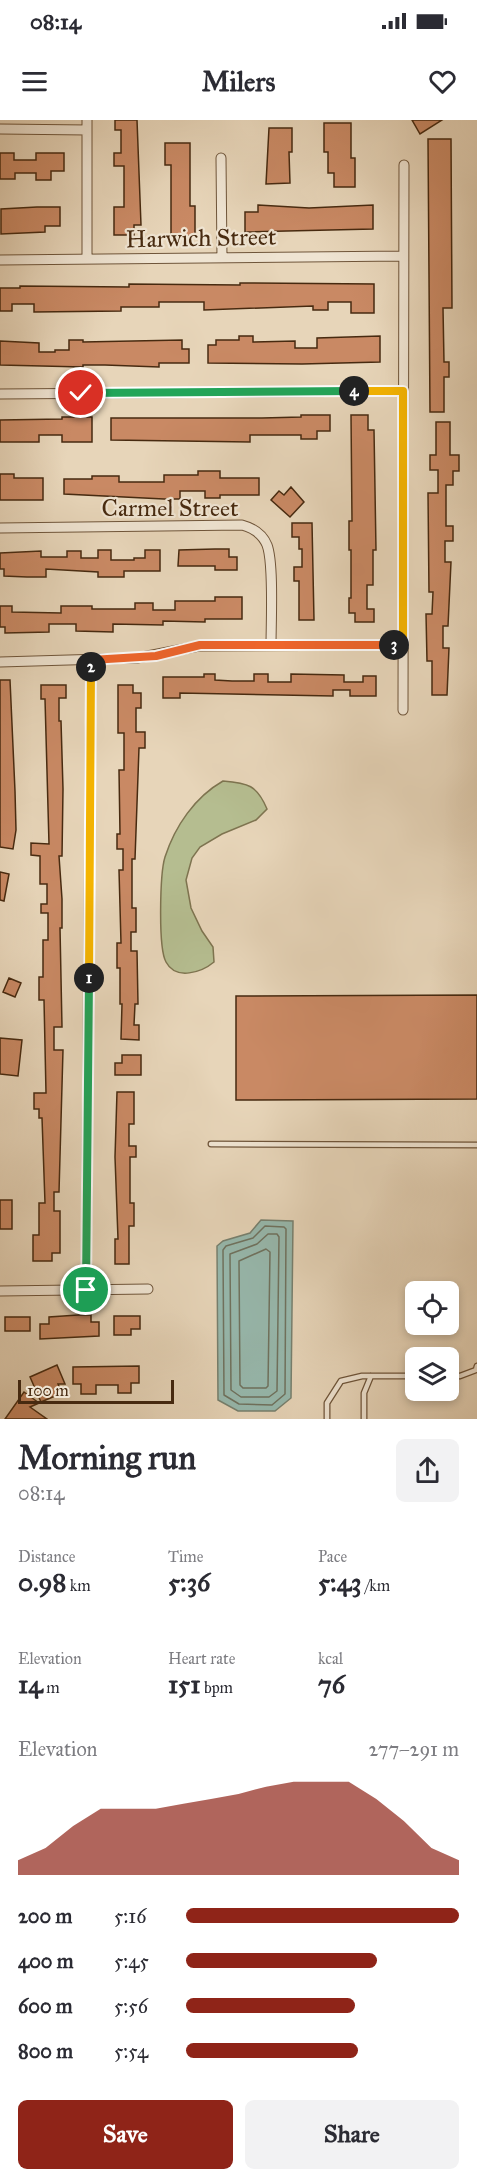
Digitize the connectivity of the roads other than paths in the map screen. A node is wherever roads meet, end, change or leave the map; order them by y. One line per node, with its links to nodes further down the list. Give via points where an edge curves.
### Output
1 (87, 125): 2 (street); 7 (street)
2 (0, 129)
3 (221, 158): 6 (street)
4 (404, 165): 5 (street)
5 (403, 255): 6 (street, Harwich Street); 9 (street)
6 (222, 258): 7 (street, Harwich Street)
7 (87, 259): 8 (street, Harwich Street)
8 (0, 260)
9 (403, 391): 10 (street); 13 (street)
10 (0, 394)
11 (0, 528): 12 (street, Carmel Street, via 242,525 255,529 267,544)
12 (271, 645): 13 (street); 14 (street, via 200,645 156,656)
13 (403, 645): 16 (street)
14 (91, 660): 15 (street); 20 (street)
15 (0, 662)
16 (403, 710)
17 (211, 1144): 18 (lane)
18 (477, 1145)
19 (148, 1289): 20 (street)
20 (86, 1290): 21 (street)
21 (0, 1291)
22 (477, 1366): 25 (lane, via 476,1370)
23 (371, 1376): 24 (lane); 26 (lane, via 341,1381 327,1403); 27 (lane, via 364,1393)
24 (405, 1376)
25 (459, 1376)
26 (327, 1419)
27 (364, 1419)

